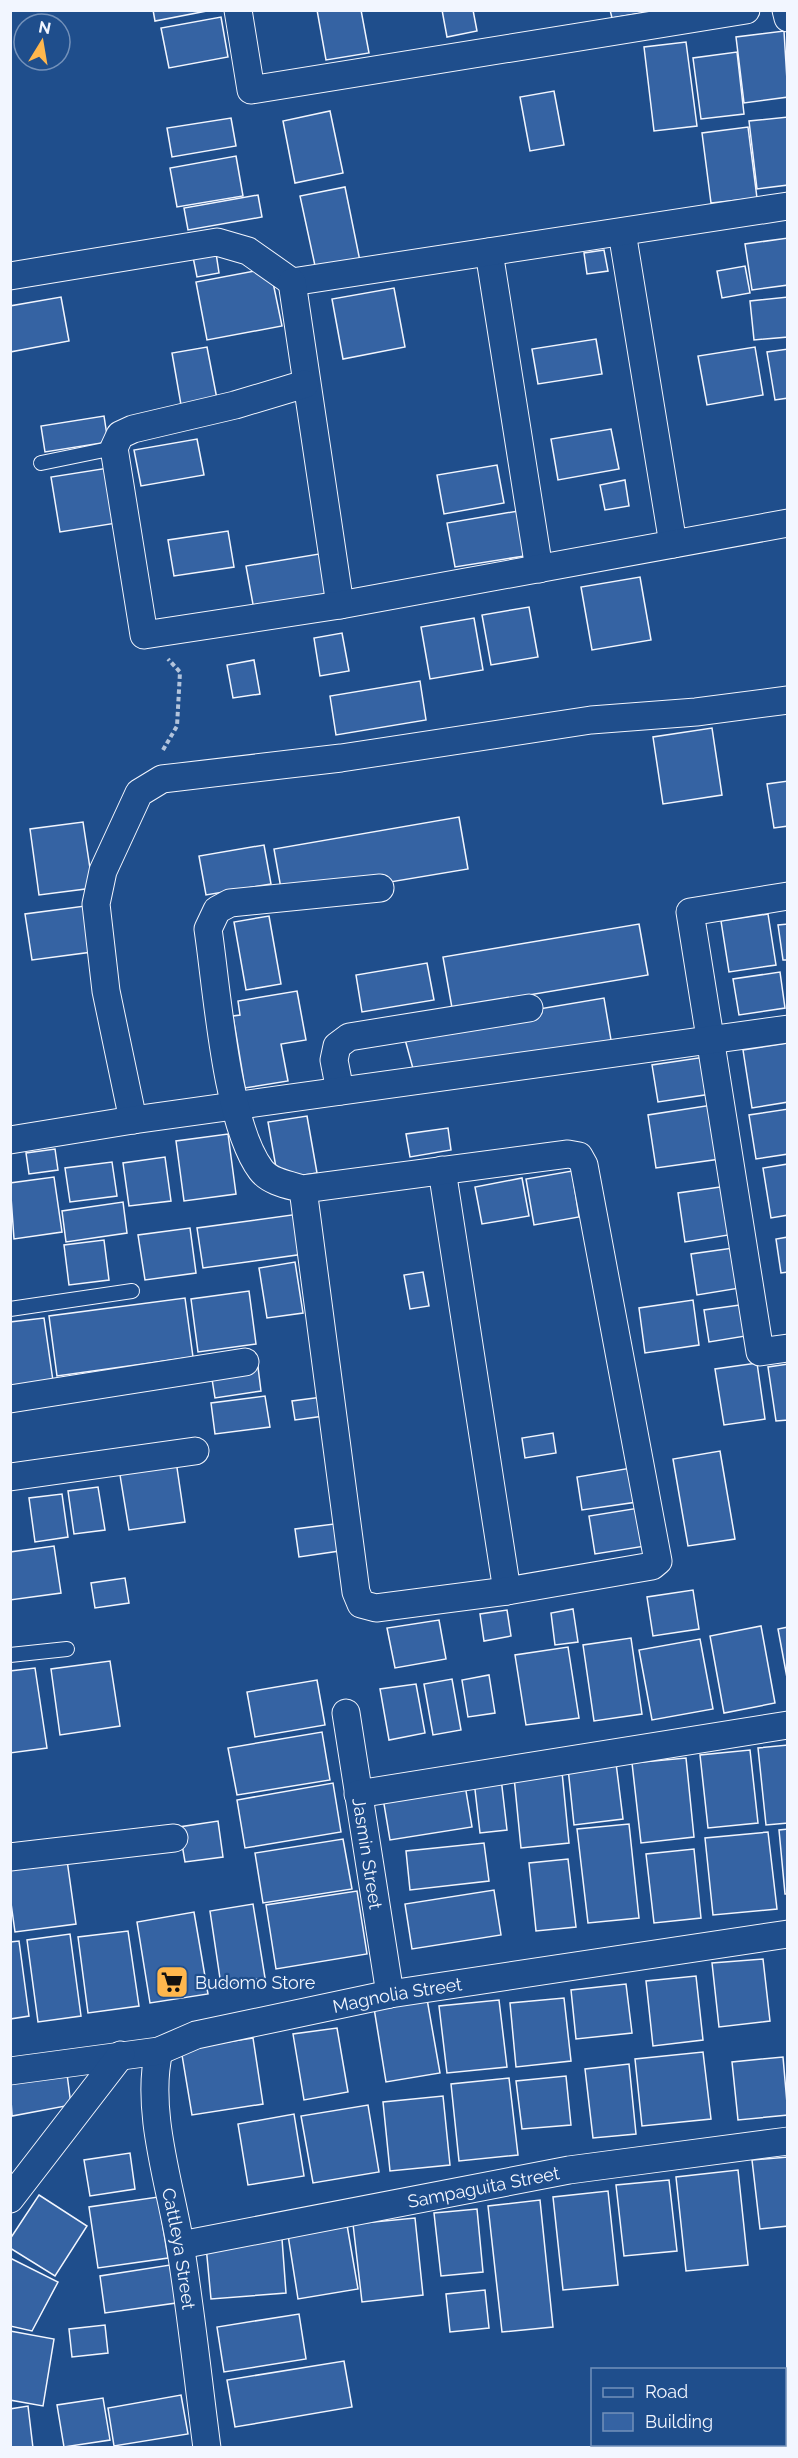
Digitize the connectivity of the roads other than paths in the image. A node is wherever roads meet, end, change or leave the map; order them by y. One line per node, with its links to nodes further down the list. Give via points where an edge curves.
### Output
1 (238, 10): 2 (street, via 251,90)
2 (746, 10)
3 (786, 10): 4 (street)
4 (788, 18)
5 (788, 206): 6 (street)
6 (622, 232): 7 (street); 14 (street)
7 (489, 252): 9 (street); 15 (street)
8 (10, 276): 9 (street, via 217,242 248,251)
9 (292, 282): 10 (street)
10 (305, 384): 11 (street, via 133,429 120,435); 16 (street)
11 (114, 448): 12 (lane); 16 (street, via 144,635)
12 (41, 464)
13 (788, 523): 14 (street)
14 (674, 544): 15 (street)
15 (539, 568): 16 (street)
16 (340, 605)
17 (788, 700): 25 (street, via 591,720 341,758 162,779 139,793 103,871 96,904 106,991)
18 (380, 888): 24 (street, via 230,903 218,910 208,929)
19 (788, 896): 22 (street, via 690,912)
20 (529, 1008): 23 (street, via 349,1037 337,1046 334,1060)
21 (788, 1029): 22 (street)
22 (711, 1038): 23 (street); 31 (street, via 760,1352)
23 (340, 1091): 24 (street)
24 (234, 1106): 25 (street); 28 (street, via 262,1172)
25 (133, 1120): 26 (street)
26 (10, 1140)
27 (442, 1170): 28 (street); 36 (street); 36 (street, via 568,1154 579,1156 584,1165 657,1553 658,1562 652,1566)
28 (303, 1189): 36 (street, via 356,1592 361,1604 376,1608)
29 (132, 1291): 30 (lane)
30 (10, 1309)
31 (788, 1348)
32 (245, 1362): 33 (street)
33 (10, 1399)
34 (195, 1450): 35 (street)
35 (10, 1477)
36 (507, 1591)
37 (67, 1649): 38 (lane)
38 (10, 1655)
39 (346, 1713): 41 (street, Jasmin Street)
40 (788, 1725): 41 (street)
41 (358, 1794): 45 (street, Jasmin Street)
42 (174, 1839): 43 (street)
43 (10, 1857)
44 (788, 1934): 45 (street, Magnolia Street)
45 (390, 1994): 46 (street, Magnolia Street, via 196,2036)
46 (159, 2051): 47 (street, Magnolia Street); 51 (street, Cattleya Street, via 156,2107)
47 (121, 2055): 48 (street, Magnolia Street); 50 (street)
48 (10, 2071)
49 (788, 2141): 51 (street, Sampaguita Street, via 569,2170)
50 (10, 2199)
51 (181, 2246): 52 (street, Cattleya Street)
52 (207, 2448)

